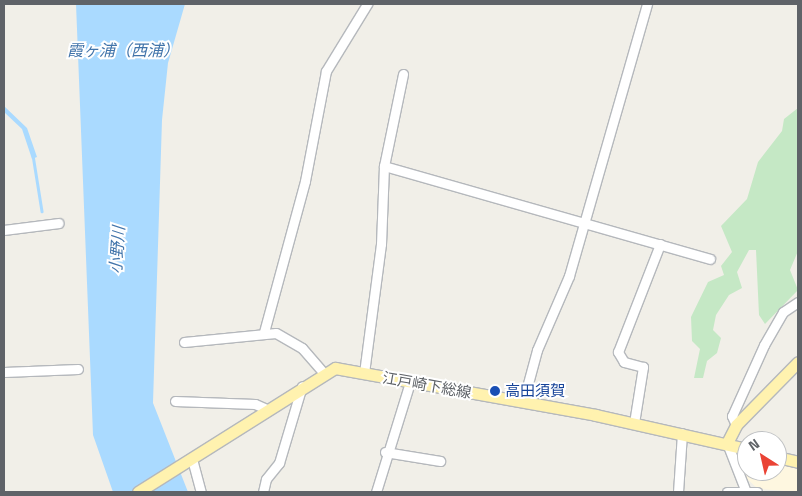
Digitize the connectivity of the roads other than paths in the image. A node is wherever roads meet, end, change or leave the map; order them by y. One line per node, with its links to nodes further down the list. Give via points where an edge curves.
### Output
1 (367, 4): 11 (street, via 326,71 305,181)
2 (647, 4): 6 (street)
3 (403, 74): 4 (street)
4 (384, 166): 6 (street); 17 (street, via 381,244)
5 (59, 223): 7 (street)
6 (584, 223): 8 (street); 21 (street, via 569,276 537,350)
7 (4, 230)
8 (660, 244): 9 (street); 23 (street, via 618,352 624,362 643,368)
9 (710, 259)
10 (798, 302): 24 (street, via 783,312 764,345 732,416)
11 (264, 332): 12 (street, via 255,337); 16 (street, via 302,348)
12 (184, 342)
13 (798, 362): 24 (main road)
14 (78, 369): 15 (street)
15 (4, 372)
16 (323, 372): 17 (main road, 江戸崎下総線, via 335,368); 19 (main road, 江戸崎下総線)
17 (364, 373): 18 (main road, 江戸崎下総線)
18 (410, 382): 21 (main road, 江戸崎下総線); 28 (street)
19 (302, 385): 22 (main road, 江戸崎下総線); 34 (street, via 279,463 266,479)
20 (175, 401): 22 (street, via 255,404)
21 (522, 402): 23 (main road, 江戸崎下総線)
22 (267, 409): 29 (main road, 江戸崎下総線)
23 (634, 423): 25 (main road, 江戸崎下総線)
24 (736, 425): 26 (main road)
25 (682, 433): 26 (main road, 江戸崎下総線); 36 (street)
26 (727, 443): 27 (main road, 江戸崎下総線); 31 (street)
27 (737, 446)
28 (385, 452): 30 (street); 35 (street)
29 (190, 460): 32 (main road, 江戸崎下総線); 33 (street)
30 (440, 461)
31 (746, 491): 37 (street); 38 (street)
32 (138, 492)
33 (201, 492)
34 (263, 492)
35 (376, 492)
36 (678, 492)
37 (727, 492)
38 (757, 492)

